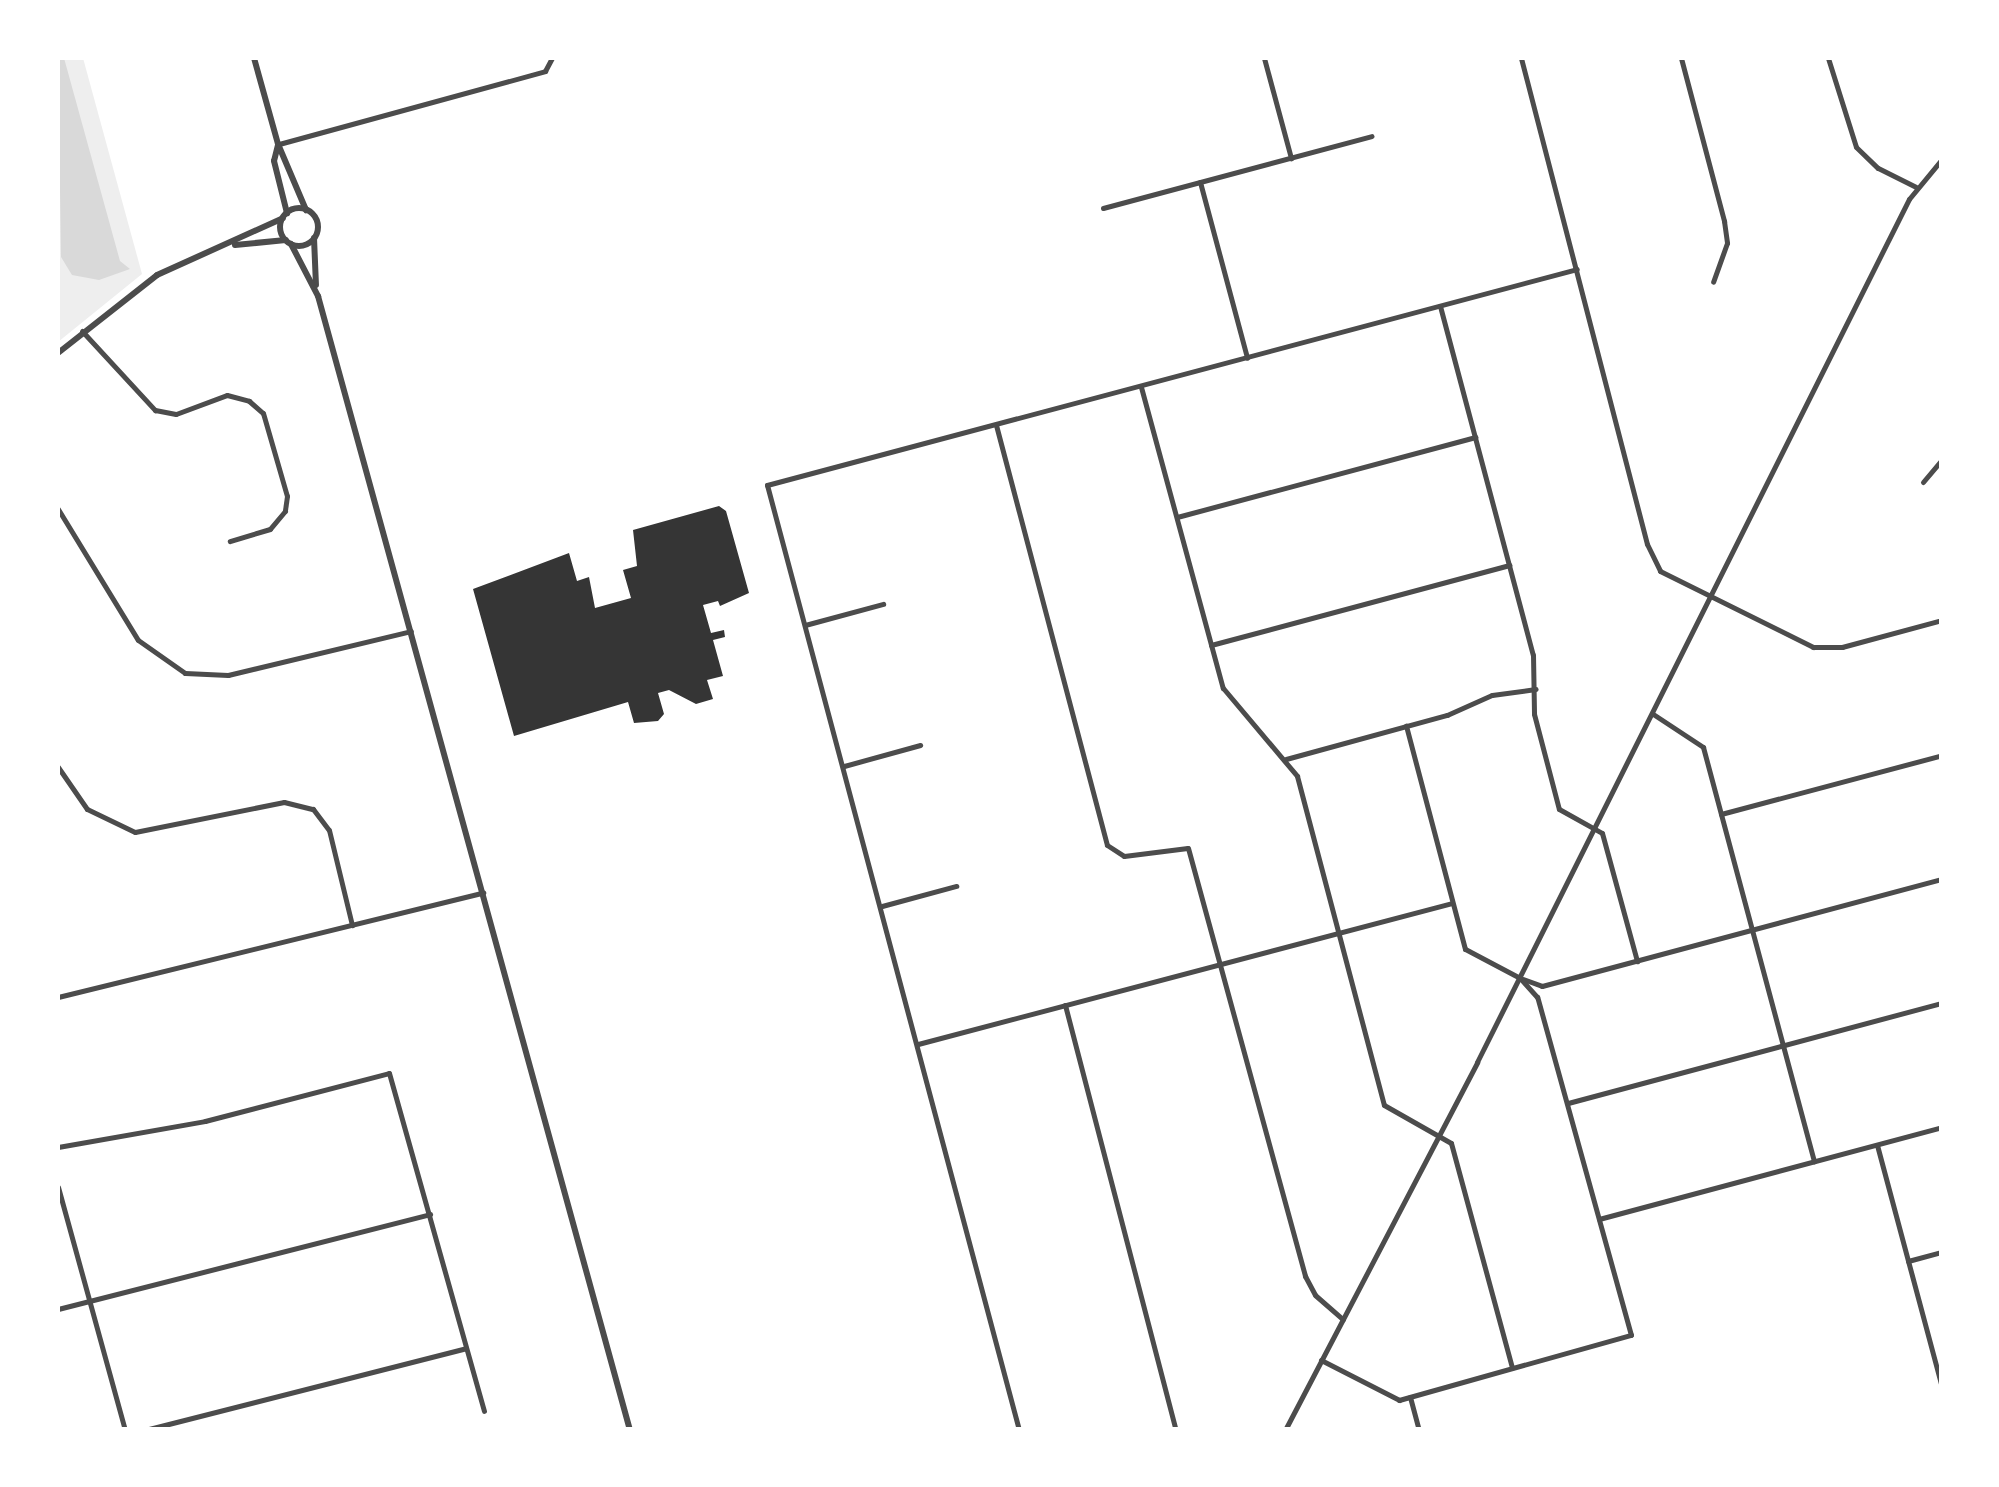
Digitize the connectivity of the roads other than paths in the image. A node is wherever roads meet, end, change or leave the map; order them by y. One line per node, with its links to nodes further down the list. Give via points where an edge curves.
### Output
1 (254, 58): 8 (street)
2 (552, 58): 8 (street, via 545,71)
3 (1264, 58): 9 (street)
4 (1524, 58): 19 (street)
5 (1681, 58): 20 (street, via 1724,221 1727,243)
6 (1828, 58): 12 (street, via 1856,147)
7 (1372, 136): 9 (street)
8 (278, 144): 14 (street); 15 (street, via 274,162)
9 (1291, 158): 11 (street)
10 (1942, 159): 12 (street)
11 (1200, 182): 13 (street); 25 (street)
12 (1916, 186): 35 (street)
13 (1103, 208)
14 (306, 210): 15 (street); 16 (street, via 317,223)
15 (285, 215): 17 (street); 18 (street)
16 (314, 238): 17 (street); 21 (street)
17 (288, 242): 18 (street); 21 (street)
18 (224, 247): 23 (street, via 158,275)
19 (1577, 269): 22 (street); 35 (street, via 1653,560)
20 (1713, 282)
21 (318, 296): 39 (street)
22 (1440, 306): 25 (street); 28 (street)
23 (82, 332): 24 (street); 33 (street, via 155,410 176,414 227,395 249,400 262,413 287,496 285,511 270,530)
24 (58, 353)
25 (1247, 358): 26 (street)
26 (1141, 386): 27 (street); 32 (street)
27 (996, 426): 38 (street, via 768,485); 60 (street, via 1107,844 1124,856 1188,848)
28 (1475, 437): 32 (street); 34 (street)
29 (1942, 459): 30 (street)
30 (1923, 482)
31 (58, 509): 39 (street, via 138,640 186,673 228,676)
32 (1177, 517): 40 (street)
33 (230, 542)
34 (1510, 565): 40 (street); 41 (street)
35 (1711, 598): 37 (street, via 1823,649); 42 (street)
36 (884, 604): 38 (street)
37 (1942, 620)
38 (806, 625): 47 (street)
39 (411, 631): 53 (street)
40 (1211, 645): 46 (street, via 1230,703)
41 (1536, 689): 43 (street, via 1492,696); 50 (street, via 1534,714 1559,809)
42 (1652, 714): 49 (street, via 1700,740); 50 (street)
43 (1406, 726): 46 (street); 54 (street)
44 (920, 745): 47 (street)
45 (1942, 755): 49 (street)
46 (1286, 759): 58 (street, via 1297,776)
47 (844, 766): 55 (street)
48 (58, 767): 56 (street, via 87,809 134,832 284,802 314,809 329,830)
49 (1721, 814): 57 (street)
50 (1595, 827): 59 (street, via 1602,832); 61 (street)
51 (1942, 879): 57 (street)
52 (956, 886): 55 (street)
53 (483, 893): 56 (street); 89 (street)
54 (1453, 902): 58 (street); 61 (street, via 1465,949)
55 (882, 906): 65 (street)
56 (352, 925): 62 (street)
57 (1752, 930): 59 (street); 66 (street)
58 (1339, 932): 60 (street); 69 (street, via 1384,1105)
59 (1636, 960): 61 (street, via 1542,986)
60 (1223, 963): 64 (street); 80 (street, via 1305,1276 1315,1295)
61 (1520, 978): 67 (street, via 1537,997); 69 (street)
62 (58, 997)
63 (1942, 1003): 66 (street)
64 (1065, 1005): 65 (street); 91 (street)
65 (918, 1044): 90 (street)
66 (1784, 1046): 67 (street); 72 (street)
67 (1568, 1103): 75 (street)
68 (1942, 1128): 70 (street)
69 (1440, 1134): 80 (street); 83 (street, via 1451,1143)
70 (1878, 1145): 72 (street); 77 (street)
71 (58, 1147): 74 (street, via 204,1121 390,1072)
72 (1814, 1161): 75 (street)
73 (58, 1187): 78 (street)
74 (430, 1214): 78 (street); 81 (street)
75 (1599, 1219): 83 (street, via 1631,1335)
76 (1942, 1252): 77 (street)
77 (1908, 1261): 84 (street)
78 (92, 1300): 79 (street); 87 (street)
79 (58, 1309)
80 (1343, 1319): 82 (street)
81 (466, 1348): 86 (street); 88 (street)
82 (1322, 1360): 85 (street, via 1399,1400); 92 (street)
83 (1512, 1368): 85 (street)
84 (1942, 1388)
85 (1410, 1397): 93 (street)
86 (484, 1411)
87 (125, 1430)
88 (144, 1430)
89 (630, 1430)
90 (1019, 1430)
91 (1176, 1430)
92 (1285, 1430)
93 (1419, 1430)

